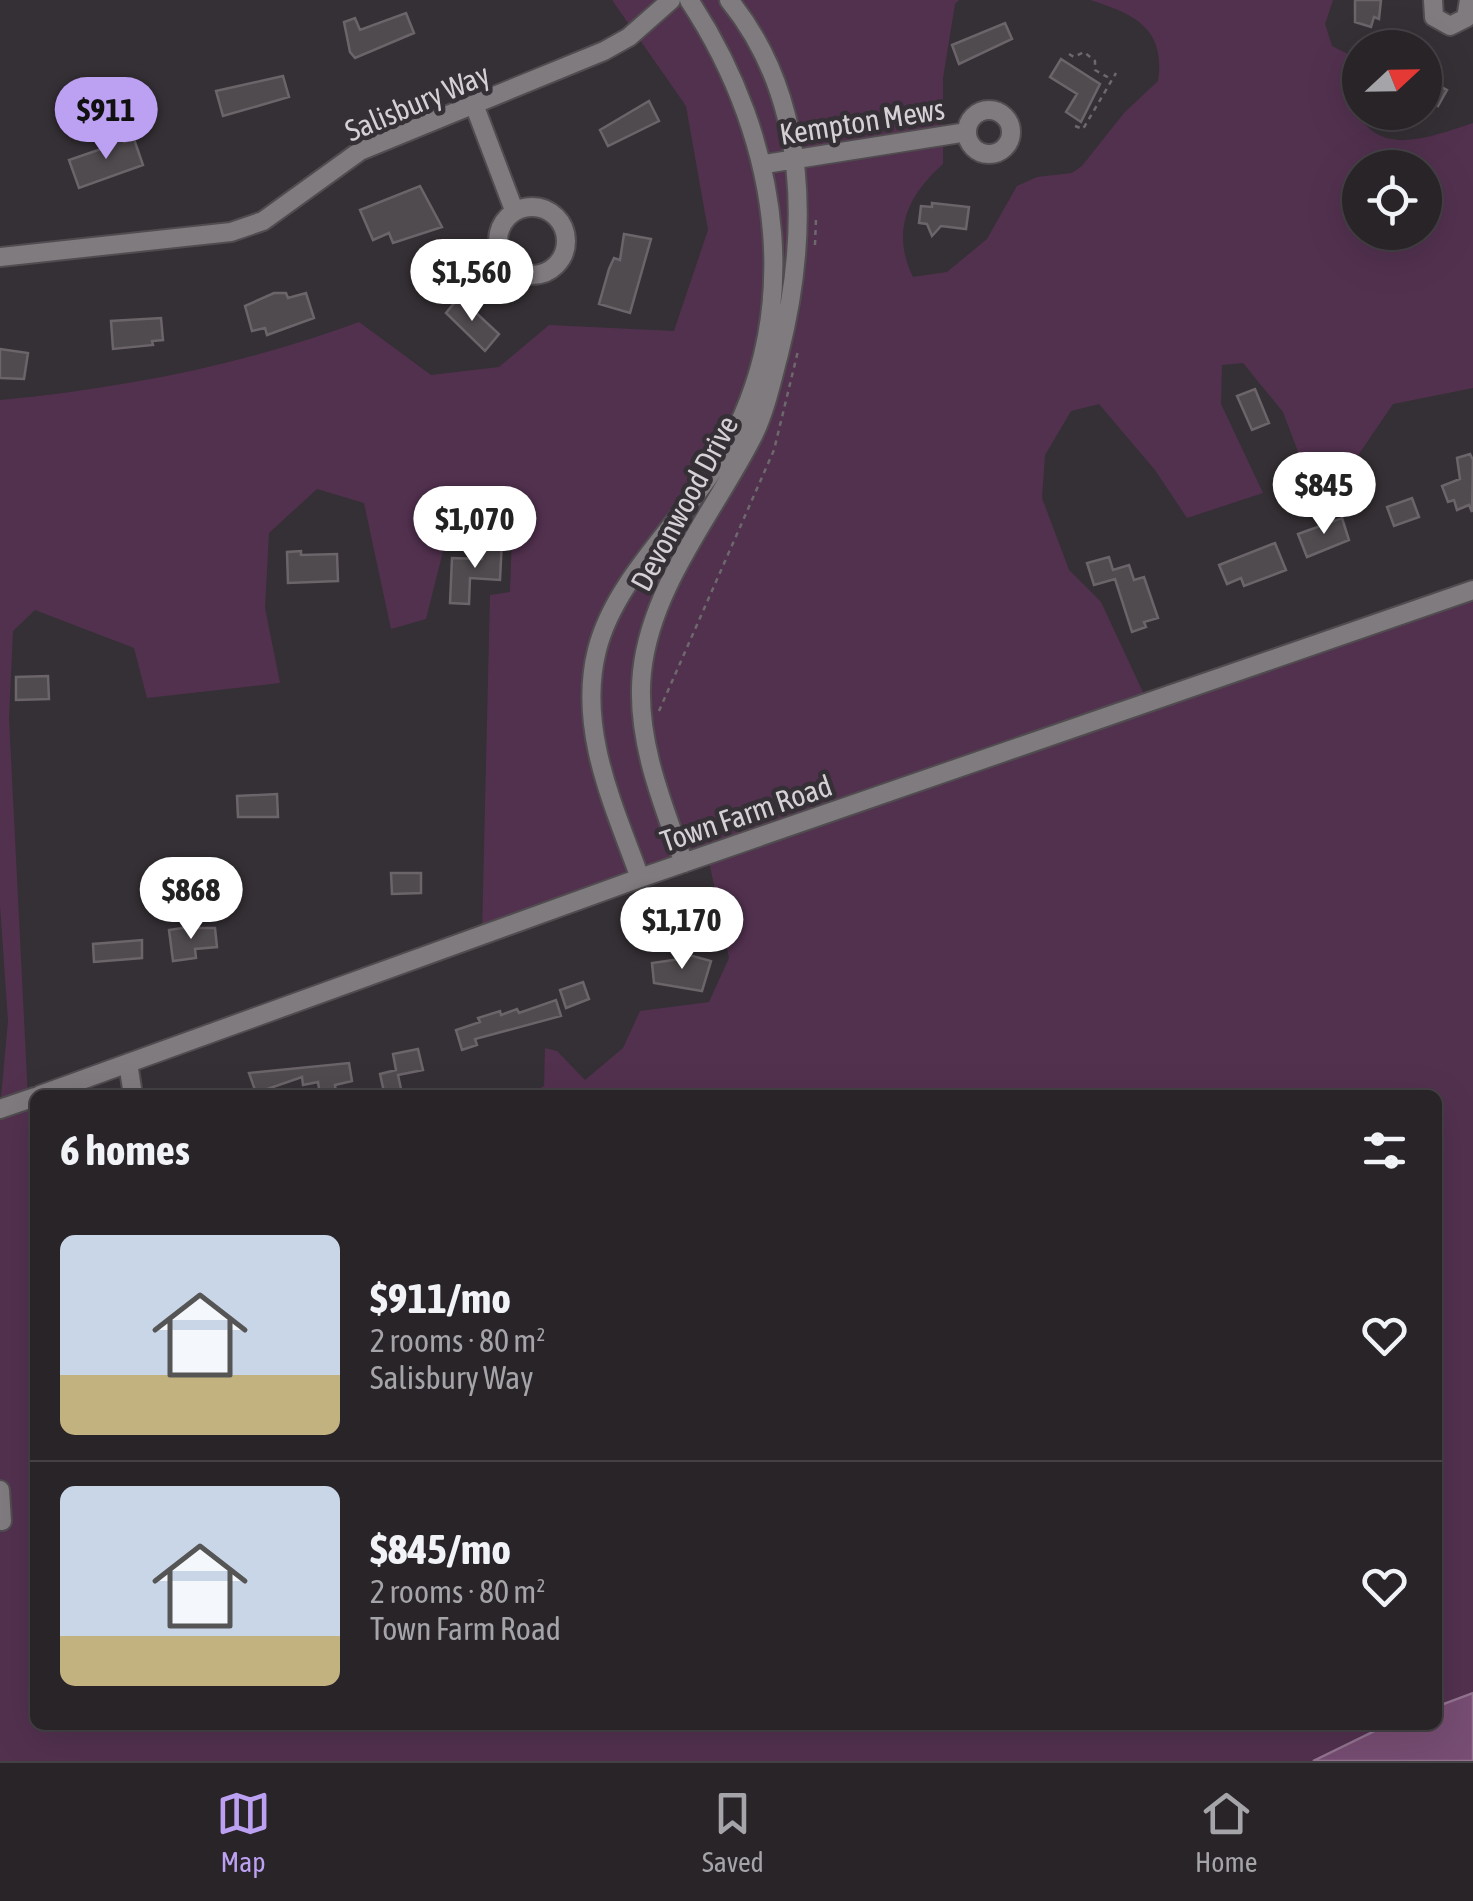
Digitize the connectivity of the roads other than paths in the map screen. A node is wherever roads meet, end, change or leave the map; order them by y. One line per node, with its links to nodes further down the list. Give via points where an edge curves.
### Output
1 (672, 0): 6 (street, Salisbury Way, via 604,51)
2 (689, 0): 9 (street, Devonwood Drive, via 735,78)
3 (729, 0): 8 (street, Devonwood Drive, via 783,104)
4 (1432, 0): 5 (street, via 1434,16 1450,26 1466,18)
5 (1468, 0)
6 (475, 107): 10 (street); 11 (street, Salisbury Way, via 360,151 263,221 231,232)
7 (967, 132): 8 (street, Kempton Mews)
8 (795, 160): 9 (street, Kempton Mews); 13 (street, Devonwood Drive, via 800,236 771,382 756,430 666,591 642,673 643,730)
9 (765, 164): 14 (street, Devonwood Drive, via 772,275 754,380 716,466 614,608 597,650 596,751)
10 (514, 210)
11 (0, 258)
12 (1473, 590): 13 (street, Town Farm Road)
13 (684, 863): 14 (street, Town Farm Road)
14 (640, 878): 15 (street, Town Farm Road)
15 (128, 1063): 16 (street, Town Farm Road); 17 (street)
16 (54, 1090)
17 (132, 1090)
18 (30, 1099): 19 (street, Town Farm Road)
19 (0, 1109)
20 (0, 1490): 21 (street)
21 (2, 1521)

